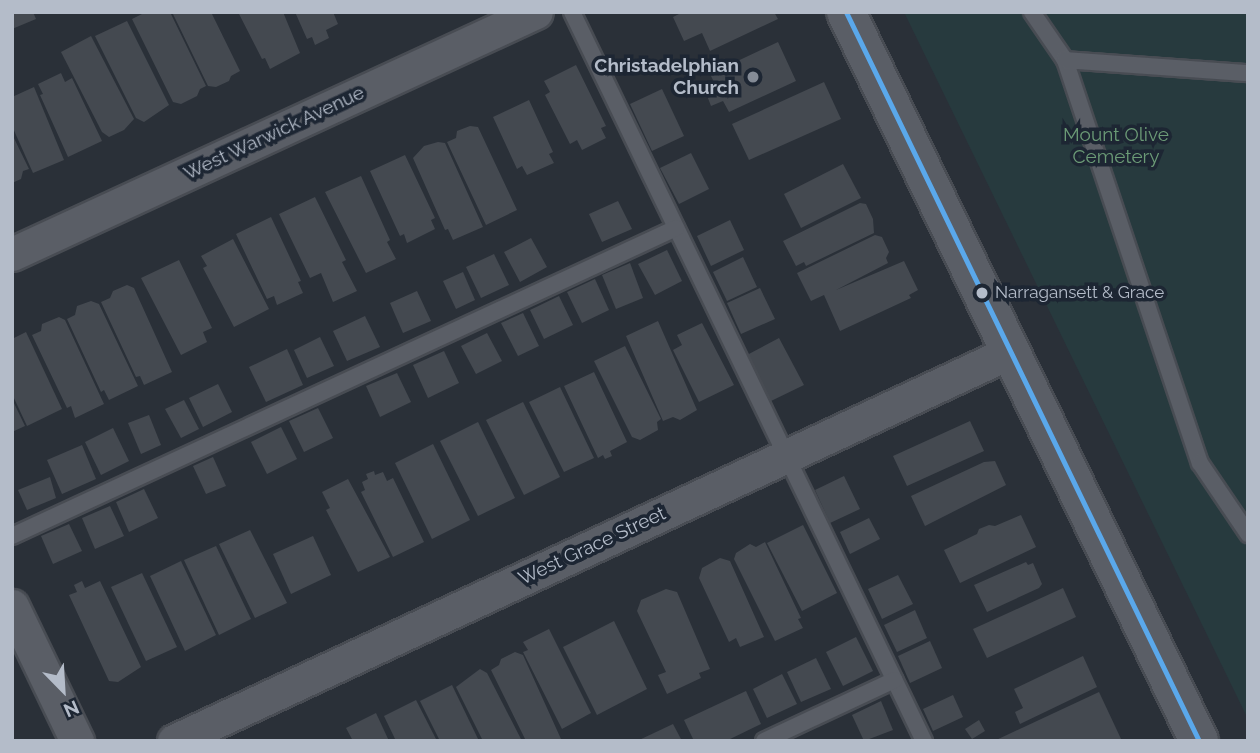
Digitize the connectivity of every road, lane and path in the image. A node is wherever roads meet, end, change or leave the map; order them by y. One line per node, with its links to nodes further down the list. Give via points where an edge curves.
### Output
1 (536, 12): 8 (street, West Warwick Avenue)
2 (572, 12): 7 (lane)
3 (846, 12): 9 (street)
4 (1032, 12): 5 (lane)
5 (1065, 60): 6 (lane); 11 (lane, via 1200,463)
6 (1248, 72)
7 (676, 228): 10 (lane); 12 (lane)
8 (12, 254)
9 (1010, 352): 10 (street, West Grace Street); 19 (street)
10 (786, 456): 14 (lane); 16 (street, West Grace Street)
11 (1248, 534)
12 (12, 536)
13 (12, 606): 15 (street)
14 (894, 680): 17 (lane); 18 (lane)
15 (78, 741)
16 (174, 741)
17 (764, 741)
18 (924, 741)
19 (1199, 741)

